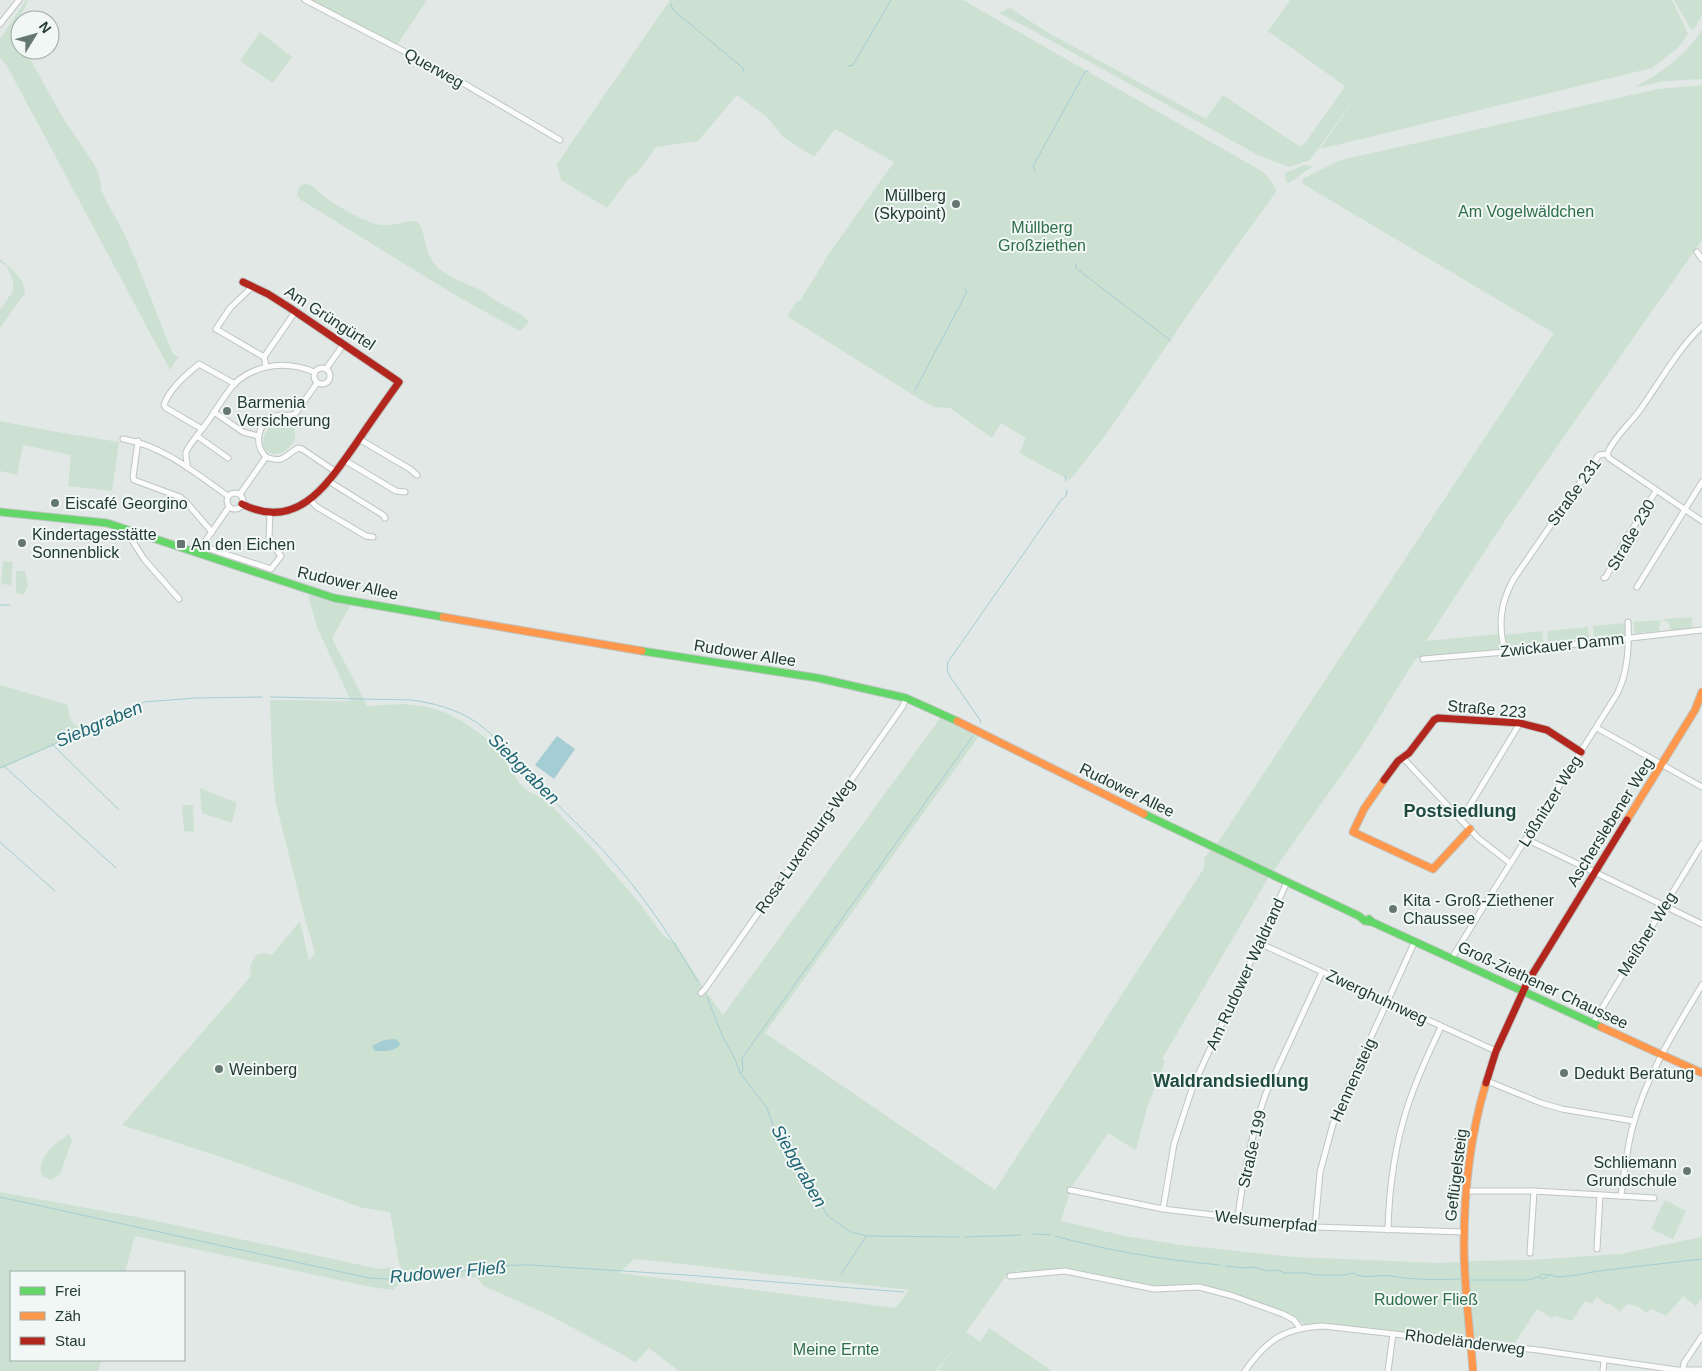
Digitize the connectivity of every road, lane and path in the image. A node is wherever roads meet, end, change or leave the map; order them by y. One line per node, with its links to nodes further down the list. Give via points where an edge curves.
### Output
1 (19, 0): 3 (street)
2 (305, 0): 4 (street, Querweg, via 446,73)
3 (0, 24)
4 (560, 140)
5 (1697, 252): 6 (street)
6 (1702, 258)
7 (243, 282): 8 (street, Am Grüngürtel)
8 (251, 288): 9 (street, Am Grüngürtel, via 263,291); 12 (street, via 230,308 215,330)
9 (295, 312): 11 (street, Am Grüngürtel); 12 (street)
10 (1702, 326): 27 (street, Straße 231, via 1686,343)
11 (343, 345): 16 (street); 25 (street, Am Grüngürtel, via 399,382)
12 (264, 357): 15 (street)
13 (193, 360): 14 (street)
14 (199, 364): 19 (street); 21 (street, via 176,386 164,405)
15 (266, 366): 17 (street, via 298,366); 19 (street, via 252,371)
16 (326, 369): 17 (street, via 321,367); 18 (street, via 330,373 329,380 324,384)
17 (314, 372): 18 (street)
18 (317, 383): 23 (street, via 295,414 271,418)
19 (235, 384): 20 (street)
20 (214, 412): 21 (street); 23 (street, via 243,432)
21 (202, 429): 22 (street)
22 (198, 436): 28 (street); 31 (street)
23 (258, 436): 29 (street, via 258,445)
24 (123, 439): 26 (street)
25 (359, 439): 32 (street); 35 (street)
26 (138, 441): 30 (street); 51 (street, via 134,480 180,497)
27 (1607, 454): 38 (street); 61 (street, Straße 231, via 1599,455 1510,585 1501,620)
28 (186, 456): 30 (street); 33 (street)
29 (266, 457): 34 (street, via 282,459 298,448); 40 (street)
30 (173, 458): 33 (street)
31 (228, 458)
32 (344, 460): 34 (street); 39 (street, via 396,491)
33 (187, 467): 41 (street)
34 (336, 472): 36 (street)
35 (417, 475)
36 (330, 482): 42 (street); 48 (street)
37 (1702, 482): 45 (street)
38 (1656, 491): 45 (street); 55 (street, Straße 230)
39 (404, 492)
40 (240, 494): 41 (street); 43 (street)
41 (228, 496): 44 (street)
42 (311, 501): 47 (street, via 289,510); 52 (street, via 366,536)
43 (242, 504): 44 (street, via 237,509); 47 (street)
44 (230, 507): 51 (street)
45 (1685, 510): 49 (street); 56 (street)
46 (0, 512): 50 (street, Rudower Allee, via 94,520)
47 (270, 512): 53 (street, via 269,539 281,556 271,569 213,550)
48 (385, 518)
49 (1702, 521)
50 (129, 530): 54 (street, Rudower Allee); 57 (street, via 128,534 144,559)
51 (212, 532): 53 (street)
52 (373, 537)
53 (204, 542): 54 (street)
54 (197, 553): 64 (street, Rudower Allee, via 334,598 578,641 818,678)
55 (1604, 578)
56 (1637, 587)
57 (179, 599)
58 (1628, 622): 60 (street, Lößnitzer Weg)
59 (1702, 630): 60 (street, Zwickauer Damm)
60 (1628, 638): 61 (street, Zwickauer Damm); 66 (street, Lößnitzer Weg, via 1622,682)
61 (1505, 652): 62 (street, Zwickauer Damm)
62 (1423, 659)
63 (1702, 692): 69 (street, Ascherslebener Weg)
64 (906, 698): 76 (street, Rudower Allee); 87 (street, Rosa-Luxemburg-Weg)
65 (1520, 723): 67 (street, Straße 223, via 1547,730); 68 (street, Straße 223, via 1438,718); 71 (street)
66 (1596, 728): 67 (street, Lößnitzer Weg); 69 (street)
67 (1581, 752): 73 (street, Lößnitzer Weg)
68 (1403, 758): 71 (street); 72 (street, Straße 223, via 1380,785 1353,832 1433,869)
69 (1662, 764): 70 (street); 77 (street, Ascherslebener Weg)
70 (1702, 787)
71 (1461, 820): 72 (street)
72 (1470, 829): 75 (street)
73 (1526, 839): 75 (street, Lößnitzer Weg); 77 (street)
74 (1702, 844): 79 (street, Meißner Weg)
75 (1510, 864): 83 (street, Lößnitzer Weg)
76 (1260, 869): 78 (street, Groß-Ziethener Chaussee)
77 (1594, 873): 79 (street); 86 (street, Ascherslebener Weg)
78 (1287, 882): 81 (street, Groß-Ziethener Chaussee); 82 (street, Am Rudower Waldrand)
79 (1665, 906): 80 (street); 89 (street, Meißner Weg)
80 (1702, 924)
81 (1415, 942): 83 (street, Groß-Ziethener Chaussee); 88 (street, Hennensteig)
82 (1259, 943): 84 (street, Zwerghuhnweg); 102 (street, Am Rudower Waldrand, via 1185,1107)
83 (1452, 958): 86 (street, Groß-Ziethener Chaussee)
84 (1322, 972): 88 (street, Zwerghuhnweg); 103 (street, Straße 199, via 1259,1112 1242,1183)
85 (1702, 985): 92 (street)
86 (1522, 991): 89 (street, Groß-Ziethener Chaussee); 91 (street, Geflügelsteig)
87 (701, 992)
88 (1388, 1002): 90 (street, Zwerghuhnweg); 104 (street, Hennensteig, via 1331,1130 1320,1172)
89 (1593, 1023): 92 (street, Groß-Ziethener Chaussee)
90 (1441, 1027): 91 (street, Zwerghuhnweg); 105 (street, via 1418,1079 1401,1132 1393,1166)
91 (1496, 1051): 94 (street, Geflügelsteig)
92 (1661, 1055): 93 (street, Groß-Ziethener Chaussee); 95 (street)
93 (1702, 1073)
94 (1487, 1081): 95 (street, via 1562,1109); 97 (street, Geflügelsteig, via 1472,1140)
95 (1634, 1121): 100 (street)
96 (1070, 1190): 102 (street, Welsumerpfad)
97 (1466, 1190): 98 (street); 106 (street, Geflügelsteig)
98 (1534, 1191): 99 (street); 108 (street)
99 (1600, 1195): 100 (street); 107 (street)
100 (1621, 1196): 101 (street)
101 (1654, 1198)
102 (1163, 1209): 103 (street, Welsumerpfad)
103 (1238, 1218): 104 (street, Welsumerpfad)
104 (1315, 1227): 105 (street, Welsumerpfad)
105 (1388, 1230): 106 (street, Welsumerpfad)
106 (1463, 1232): 113 (street, Geflügelsteig)
107 (1597, 1248)
108 (1530, 1253)
109 (1010, 1276): 110 (street, via 1065,1272 1149,1288 1199,1287 1283,1314)
110 (1300, 1328): 111 (street, Rhodeländerweg, via 1324,1326); 117 (street, Rhodeländerweg, via 1271,1342)
111 (1393, 1334): 113 (street, Rhodeländerweg); 118 (street)
112 (1702, 1336): 115 (street, via 1684,1363)
113 (1471, 1342): 114 (street, Rhodeländerweg); 119 (street, Geflügelsteig)
114 (1604, 1360): 115 (street, Rhodeländerweg); 120 (street)
115 (1683, 1370): 116 (street, Rhodeländerweg)
116 (1702, 1370)
117 (1245, 1371)
118 (1388, 1371)
119 (1473, 1371)
120 (1603, 1371)

